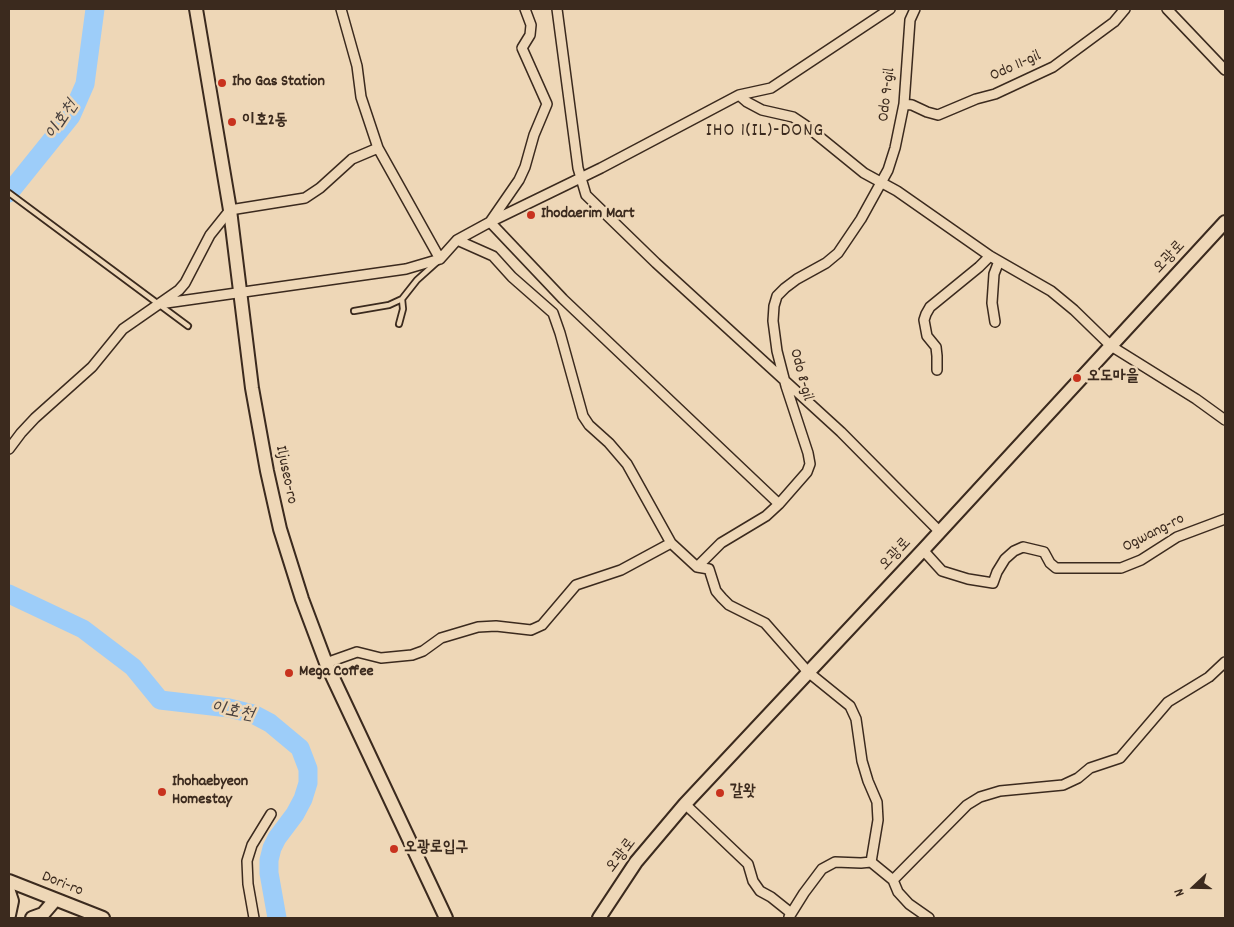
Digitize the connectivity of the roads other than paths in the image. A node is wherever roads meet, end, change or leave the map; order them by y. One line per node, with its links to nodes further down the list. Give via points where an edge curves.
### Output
1 (196, 9): 16 (main road, Iljuseo-ro)
2 (341, 9): 12 (street, via 357,66 361,97)
3 (525, 9): 17 (street, via 531,26 522,48 548,104 534,134 526,166)
4 (557, 9): 13 (street)
5 (890, 9): 10 (street, via 771,88)
6 (915, 9): 11 (street, Odo 9-gil, via 910,20)
7 (1125, 9): 11 (street, Odo 11-gil, via 1114,22 1053,67 995,94 938,115)
8 (1167, 9): 9 (street)
9 (1225, 70)
10 (739, 95): 13 (street); 14 (street, via 762,110 793,117 864,173)
11 (904, 104): 14 (street, Odo 9-gil, via 890,163)
12 (378, 148): 16 (street, via 352,159 305,198); 21 (street)
13 (581, 178): 17 (street); 32 (street, via 586,195)
14 (881, 182): 20 (street); 32 (street, Odo 8-gil, via 838,253 777,296 772,321)
15 (9, 193): 25 (lane)
16 (230, 210): 23 (main road, Iljuseo-ro); 25 (street, via 210,235 184,283)
17 (490, 222): 19 (street); 35 (street, via 563,299)
18 (1225, 222): 30 (main road, 오광로)
19 (457, 240): 21 (street); 38 (street, via 493,256 553,313 583,416 627,464)
20 (990, 256): 22 (street); 31 (street, via 930,307 926,314 927,336 936,347 938,356)
21 (440, 259): 23 (street, via 406,269); 24 (lane)
22 (999, 262): 27 (street, via 994,274 992,303); 30 (street, via 1051,291)
23 (240, 293): 25 (street); 42 (main road, Iljuseo-ro, via 252,388 273,500 290,564)
24 (402, 299): 26 (lane, via 389,305); 28 (lane)
25 (159, 304): 29 (lane); 34 (street, via 123,328 92,367 35,418)
26 (354, 311)
27 (995, 322)
28 (399, 324)
29 (188, 326)
30 (1111, 346): 33 (street); 37 (main road, 오광로)
31 (936, 370)
32 (784, 381): 35 (street, Odo 8-gil, via 810,464 807,472); 37 (street, via 841,432)
33 (1225, 420)
34 (9, 450)
35 (779, 504): 40 (street, Odo 8-gil, via 766,516 722,543)
36 (1225, 519): 39 (street, Ogwang-ro, via 1177,537 1141,560 1121,568 1056,568 1044,552 1023,547 1005,559 993,583 942,571)
37 (940, 532): 39 (main road, 오광로)
38 (671, 543): 40 (street); 42 (street, via 621,570 576,585 542,625 531,630 478,627 441,638 412,656 381,658 357,652)
39 (923, 550): 43 (main road, 오광로)
40 (697, 567): 43 (street, via 708,569 722,598 729,605 765,623)
41 (1225, 662): 47 (street, via 1209,677 1168,702 1120,758 1090,768 1064,785 980,796 967,805)
42 (326, 663): 56 (main road, Iljuseo-ro)
43 (808, 672): 44 (main road, 오광로); 46 (street, via 850,706 856,719 864,768 878,802)
44 (685, 804): 52 (street, via 748,864 760,891); 57 (main road, 오광로, via 636,862)
45 (271, 814): 55 (street, via 252,844 247,861)
46 (872, 862): 47 (street); 52 (street, via 835,862 822,869)
47 (893, 880): 58 (street, via 909,904)
48 (9, 881): 50 (main road, Dori-ro)
49 (9, 892): 51 (main road, via 12,901)
50 (56, 900): 53 (main road, via 42,914); 54 (main road, Dori-ro)
51 (9, 915)
52 (790, 916)
53 (32, 918)
54 (103, 918)
55 (254, 918)
56 (446, 918)
57 (600, 918)
58 (929, 918)

